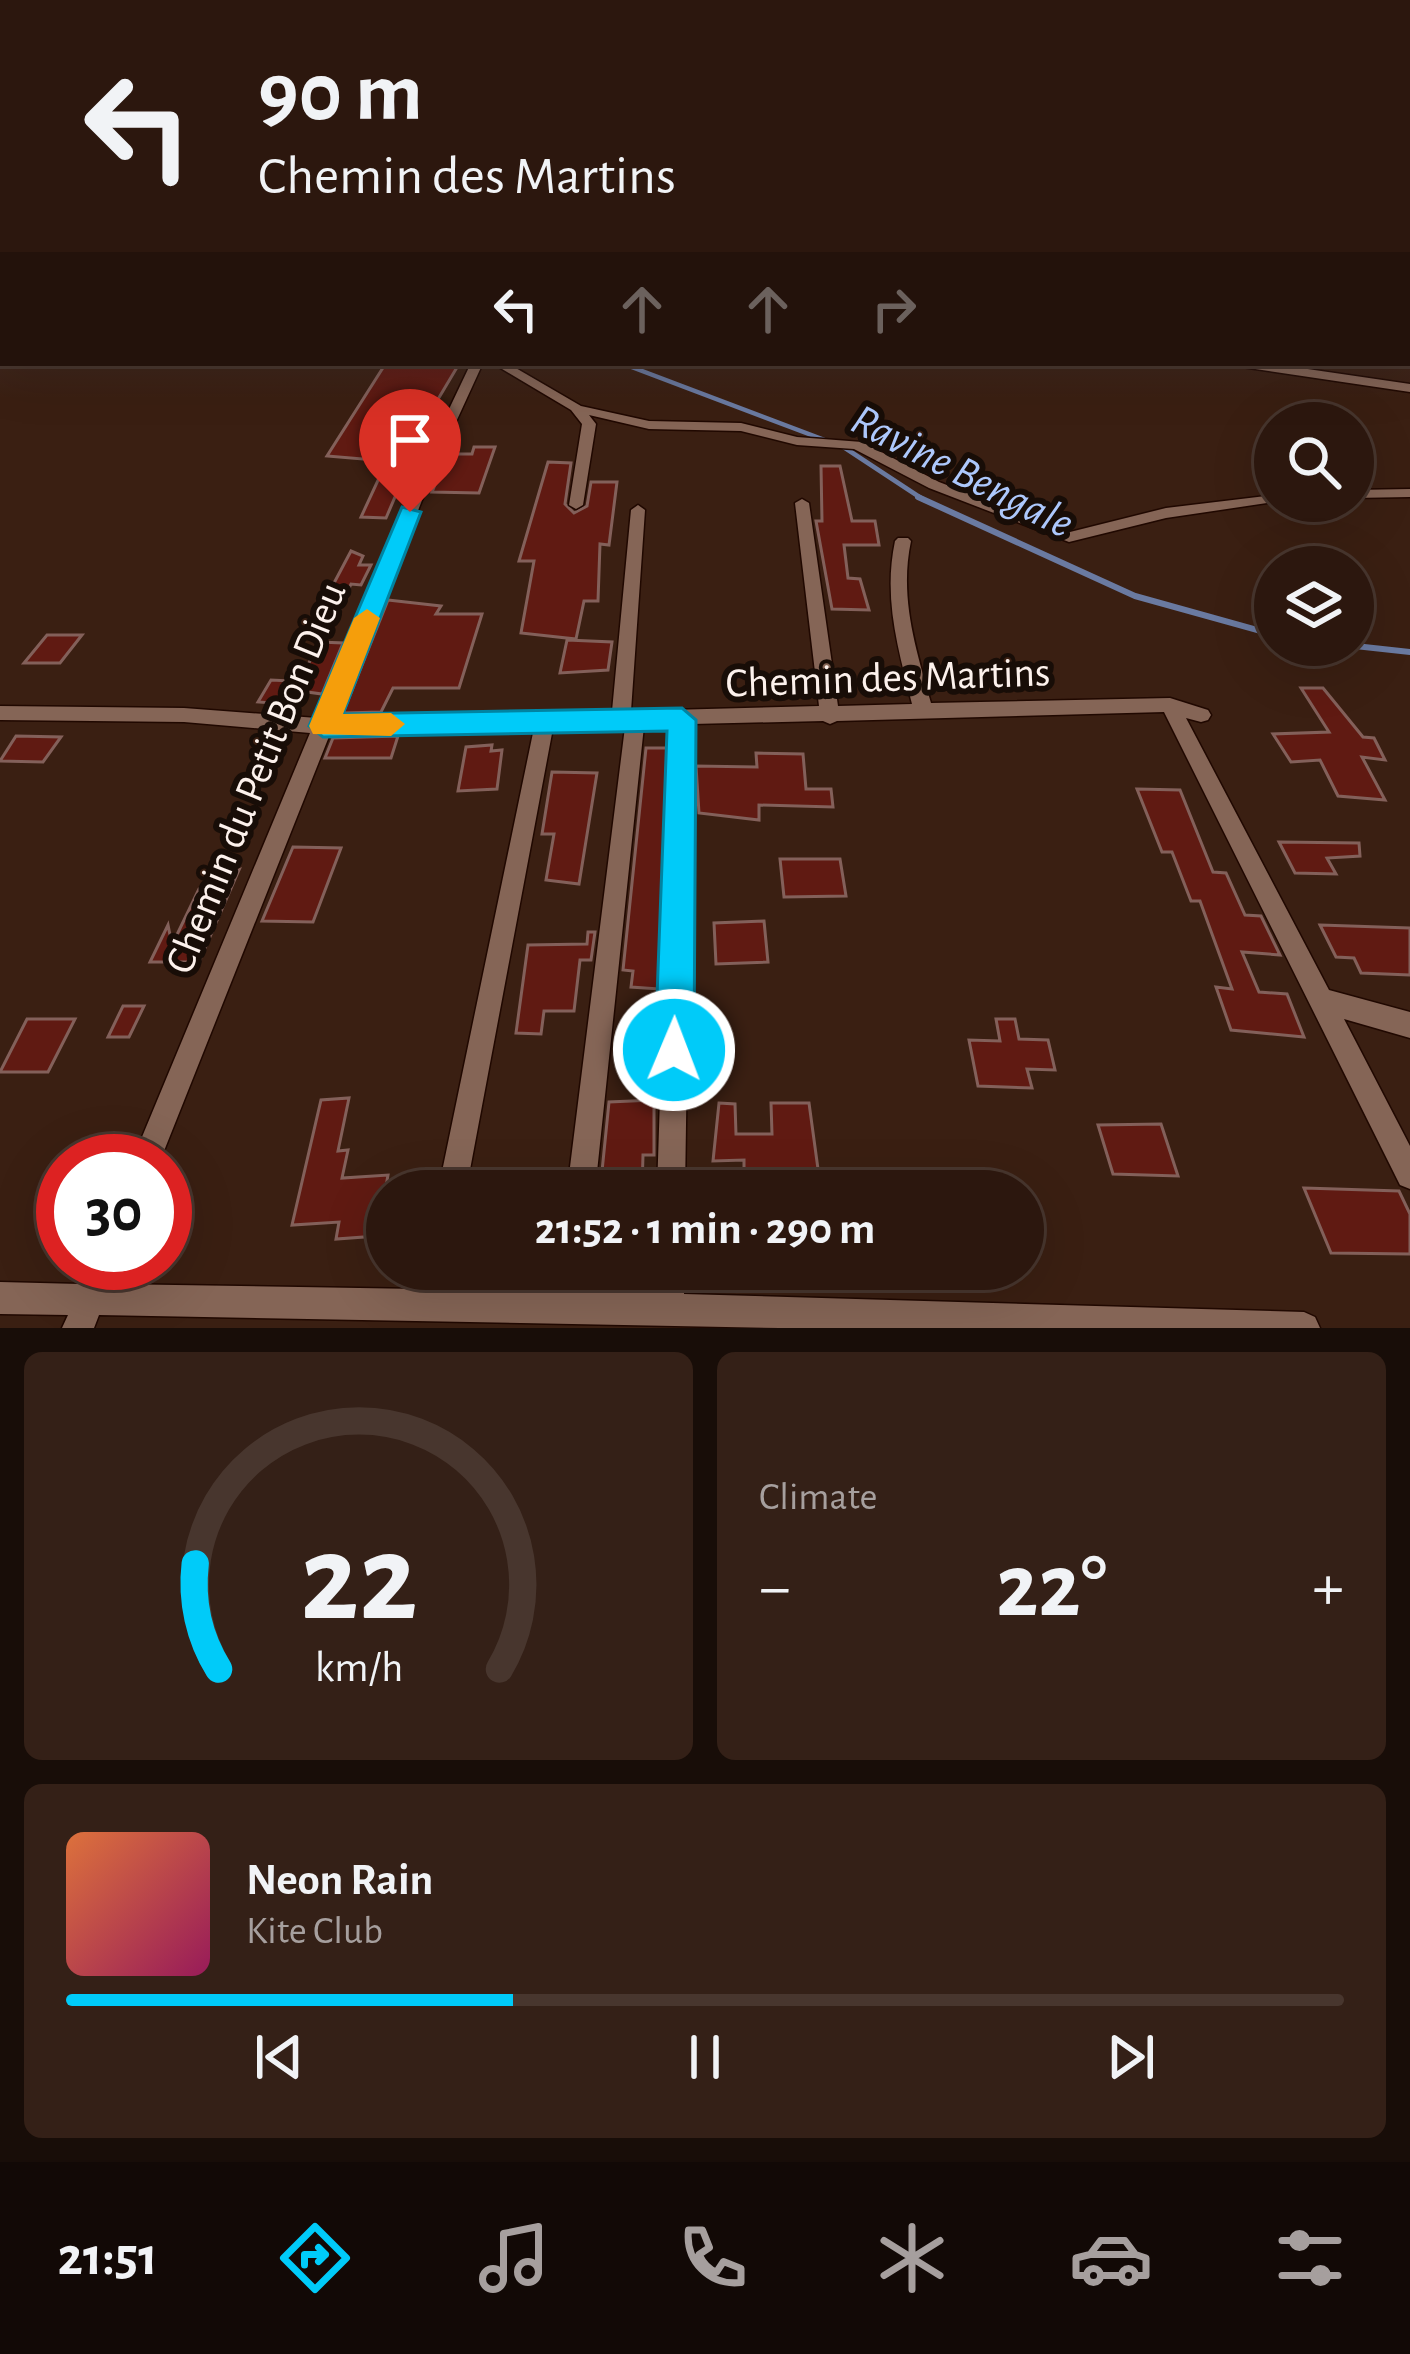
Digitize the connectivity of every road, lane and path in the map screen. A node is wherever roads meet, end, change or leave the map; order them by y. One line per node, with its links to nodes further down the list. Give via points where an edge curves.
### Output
1 (476, 366): 21 (street, Chemin du Petit Bon Dieu)
2 (503, 366): 5 (street)
3 (1262, 366): 4 (street)
4 (1410, 388)
5 (577, 409): 8 (street, via 856,445 1069,537); 10 (street, via 590,438)
6 (1410, 493): 7 (street)
7 (1374, 494)
8 (1254, 502)
9 (802, 503): 17 (street)
10 (576, 505)
11 (638, 510): 19 (street)
12 (903, 542): 14 (street, via 894,570 898,607)
13 (1170, 705): 14 (street, Chemin des Martins); 16 (street, Chemin des Martins); 22 (street)
14 (924, 712): 17 (street, Chemin des Martins)
15 (0, 713): 21 (street, Chemin des Martins)
16 (1201, 715)
17 (830, 716): 18 (street, Chemin des Martins)
18 (682, 720): 19 (street, Chemin des Martins); 27 (street)
19 (628, 721): 20 (street, Chemin des Martins); 26 (street)
20 (544, 722): 21 (street, Chemin des Martins); 25 (street)
21 (323, 726): 24 (street, Chemin du Petit Bon Dieu)
22 (1323, 1001): 23 (street); 28 (street)
23 (1410, 1025)
24 (157, 1134)
25 (456, 1170)
26 (583, 1170)
27 (671, 1170)
28 (1410, 1175)
29 (434, 1290): 33 (street)
30 (569, 1290): 34 (street)
31 (668, 1290): 35 (street)
32 (0, 1298): 36 (street)
33 (431, 1305): 34 (street); 36 (street)
34 (567, 1307): 35 (street)
35 (668, 1309): 37 (street)
36 (84, 1313)
37 (1304, 1328)

